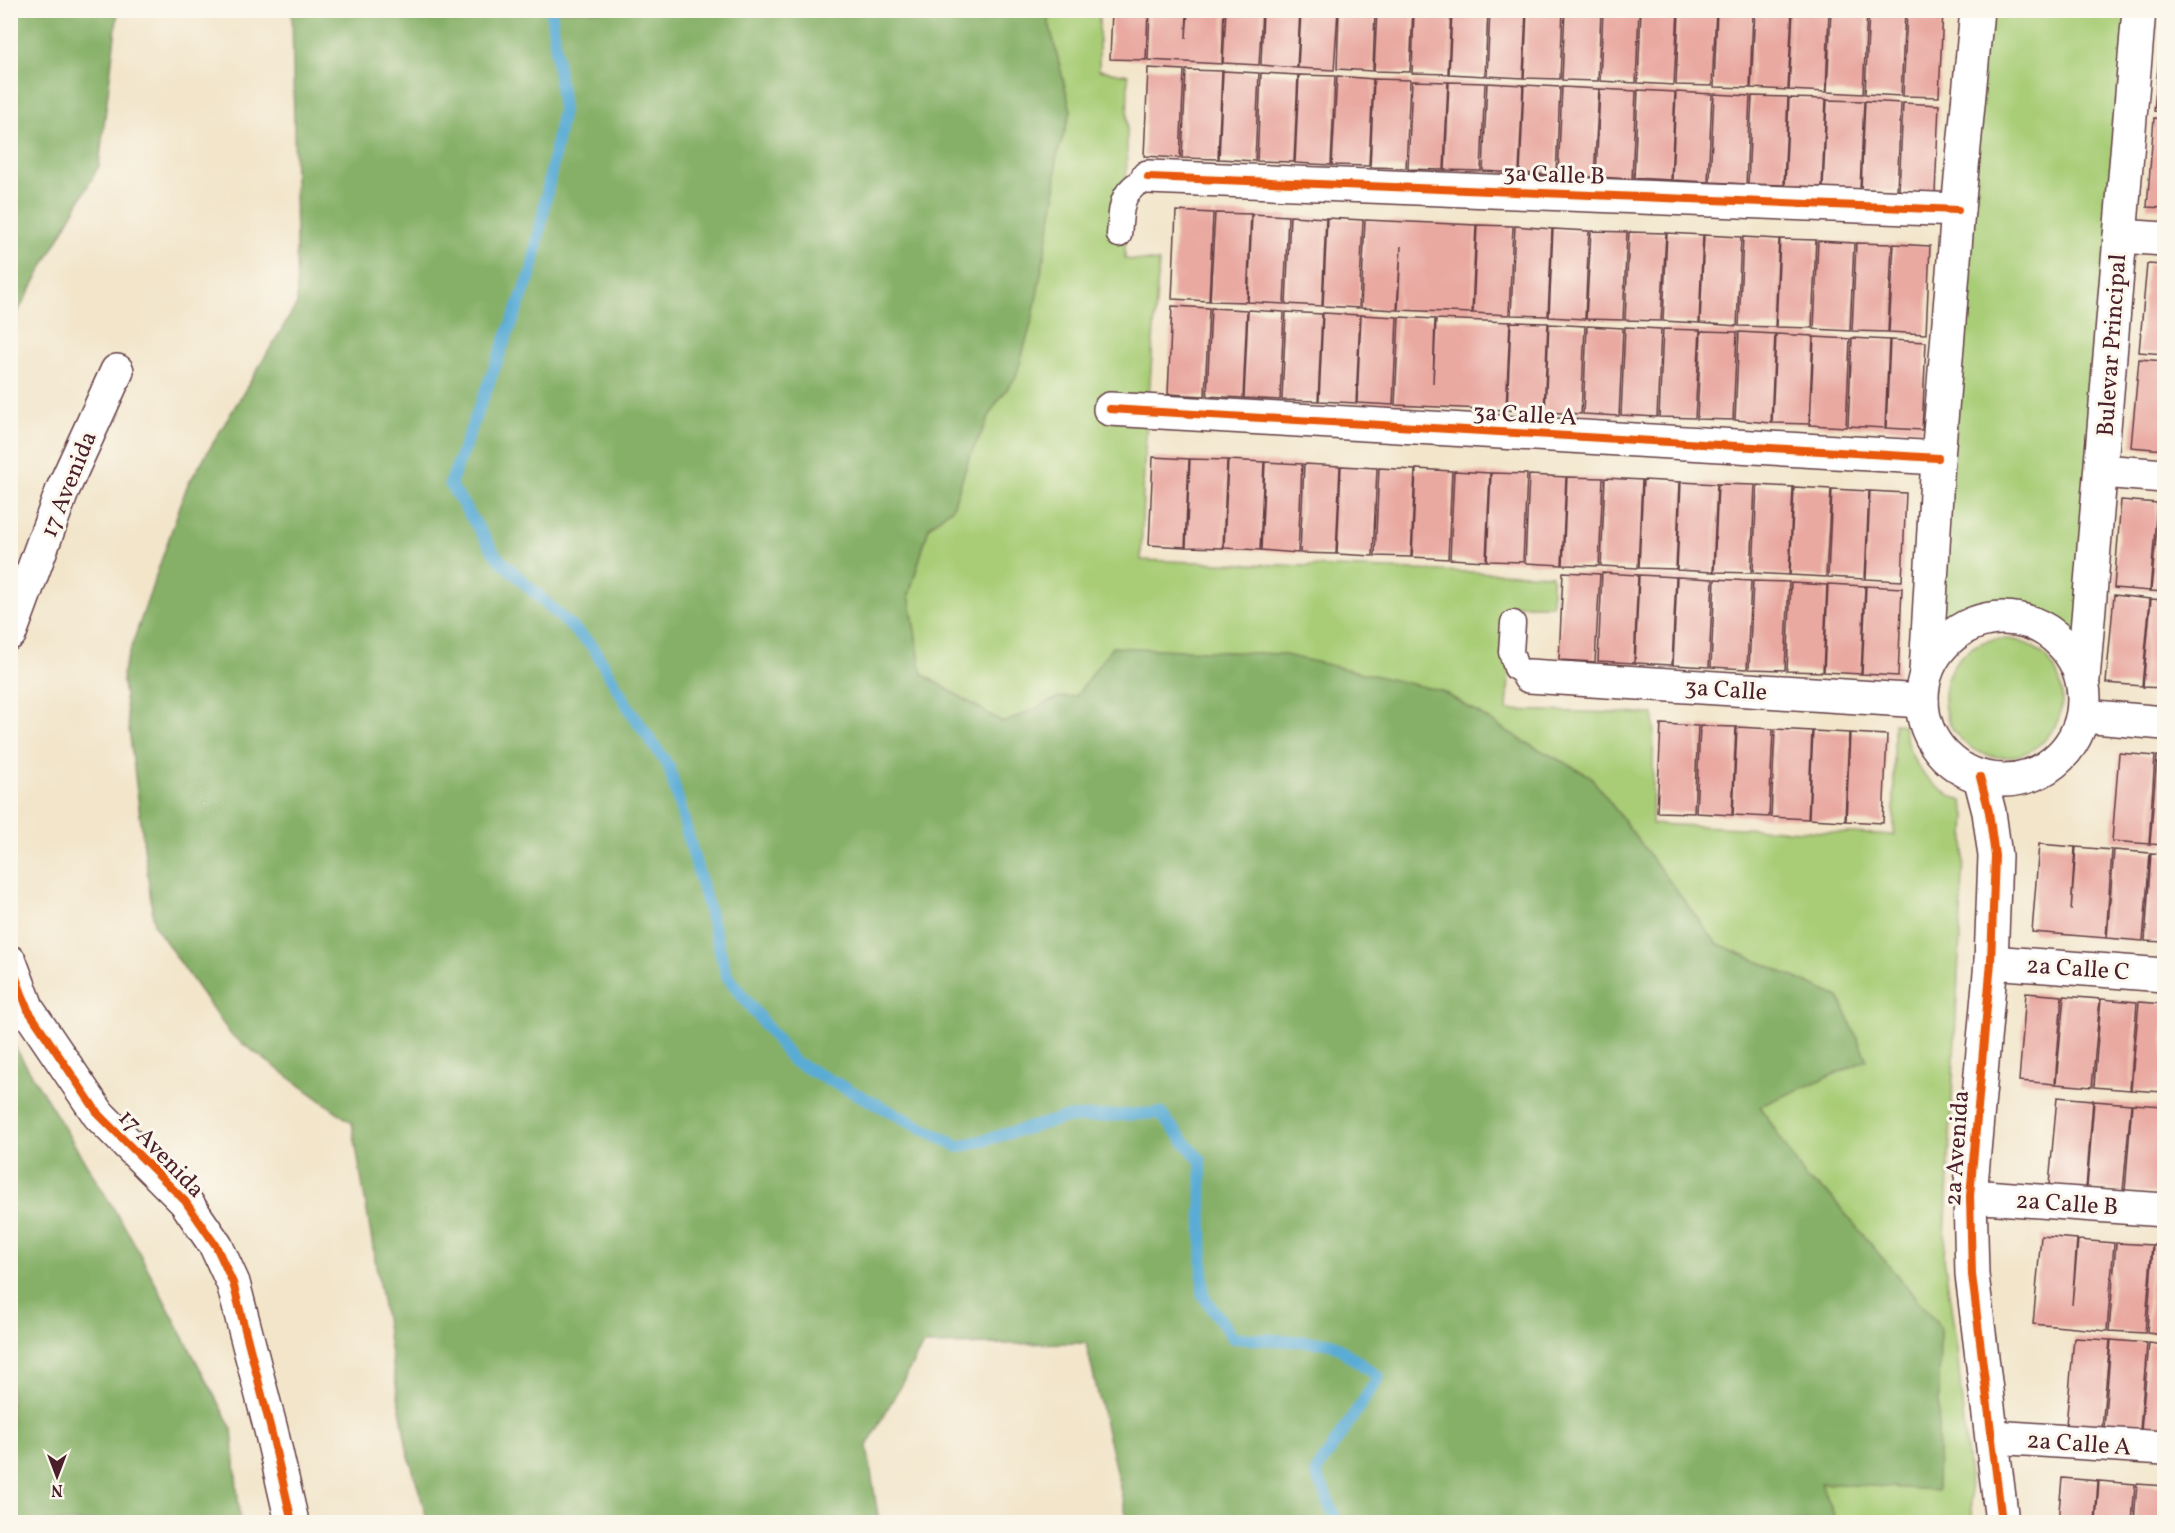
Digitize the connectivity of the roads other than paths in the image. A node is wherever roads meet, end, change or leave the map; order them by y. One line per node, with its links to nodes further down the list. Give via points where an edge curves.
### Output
1 (1977, 10): 4 (street)
2 (2139, 10): 6 (street, Bulevar Principal)
3 (1148, 177): 4 (street, 3a Calle B); 5 (lane, via 1132,185 1123,201)
4 (1958, 210): 10 (street)
5 (1119, 235)
6 (2120, 236): 7 (street); 11 (street, Bulevar Principal)
7 (2164, 240)
8 (117, 371): 14 (street, 17 Avenida, via 63,489)
9 (1110, 409): 10 (street, 3a Calle A)
10 (1938, 458): 17 (street)
11 (2102, 471): 12 (street); 16 (street, Bulevar Principal)
12 (2164, 476)
13 (1513, 623): 15 (lane, via 1511,652 1516,668)
14 (10, 633)
15 (1530, 676): 17 (street, 3a Calle)
16 (2083, 679): 17 (street, via 2068,648 2055,636 2041,627 2007,618 1973,623 1944,643 1934,656); 18 (street)
17 (1924, 687): 20 (street, via 1927,727 1936,744 1955,764)
18 (2083, 716): 19 (street); 21 (street, via 2064,754)
19 (2164, 723)
20 (1980, 777): 21 (street); 22 (street, 2a Avenida)
21 (2027, 777): 22 (street, 2a Avenida, via 2005,815)
22 (1995, 856): 24 (street, 2a Avenida)
23 (10, 962): 30 (street, 17 Avenida, via 28,1010 99,1115 185,1201 216,1246 233,1283)
24 (1990, 962): 25 (street, 2a Calle C); 26 (street, 2a Avenida)
25 (2164, 975)
26 (1970, 1196): 27 (street, 2a Calle B); 28 (street, 2a Avenida, via 1972,1275)
27 (2164, 1210)
28 (1992, 1437): 29 (street, 2a Calle A); 31 (street, 2a Avenida)
29 (2164, 1448)
30 (292, 1522)
31 (2002, 1522)

